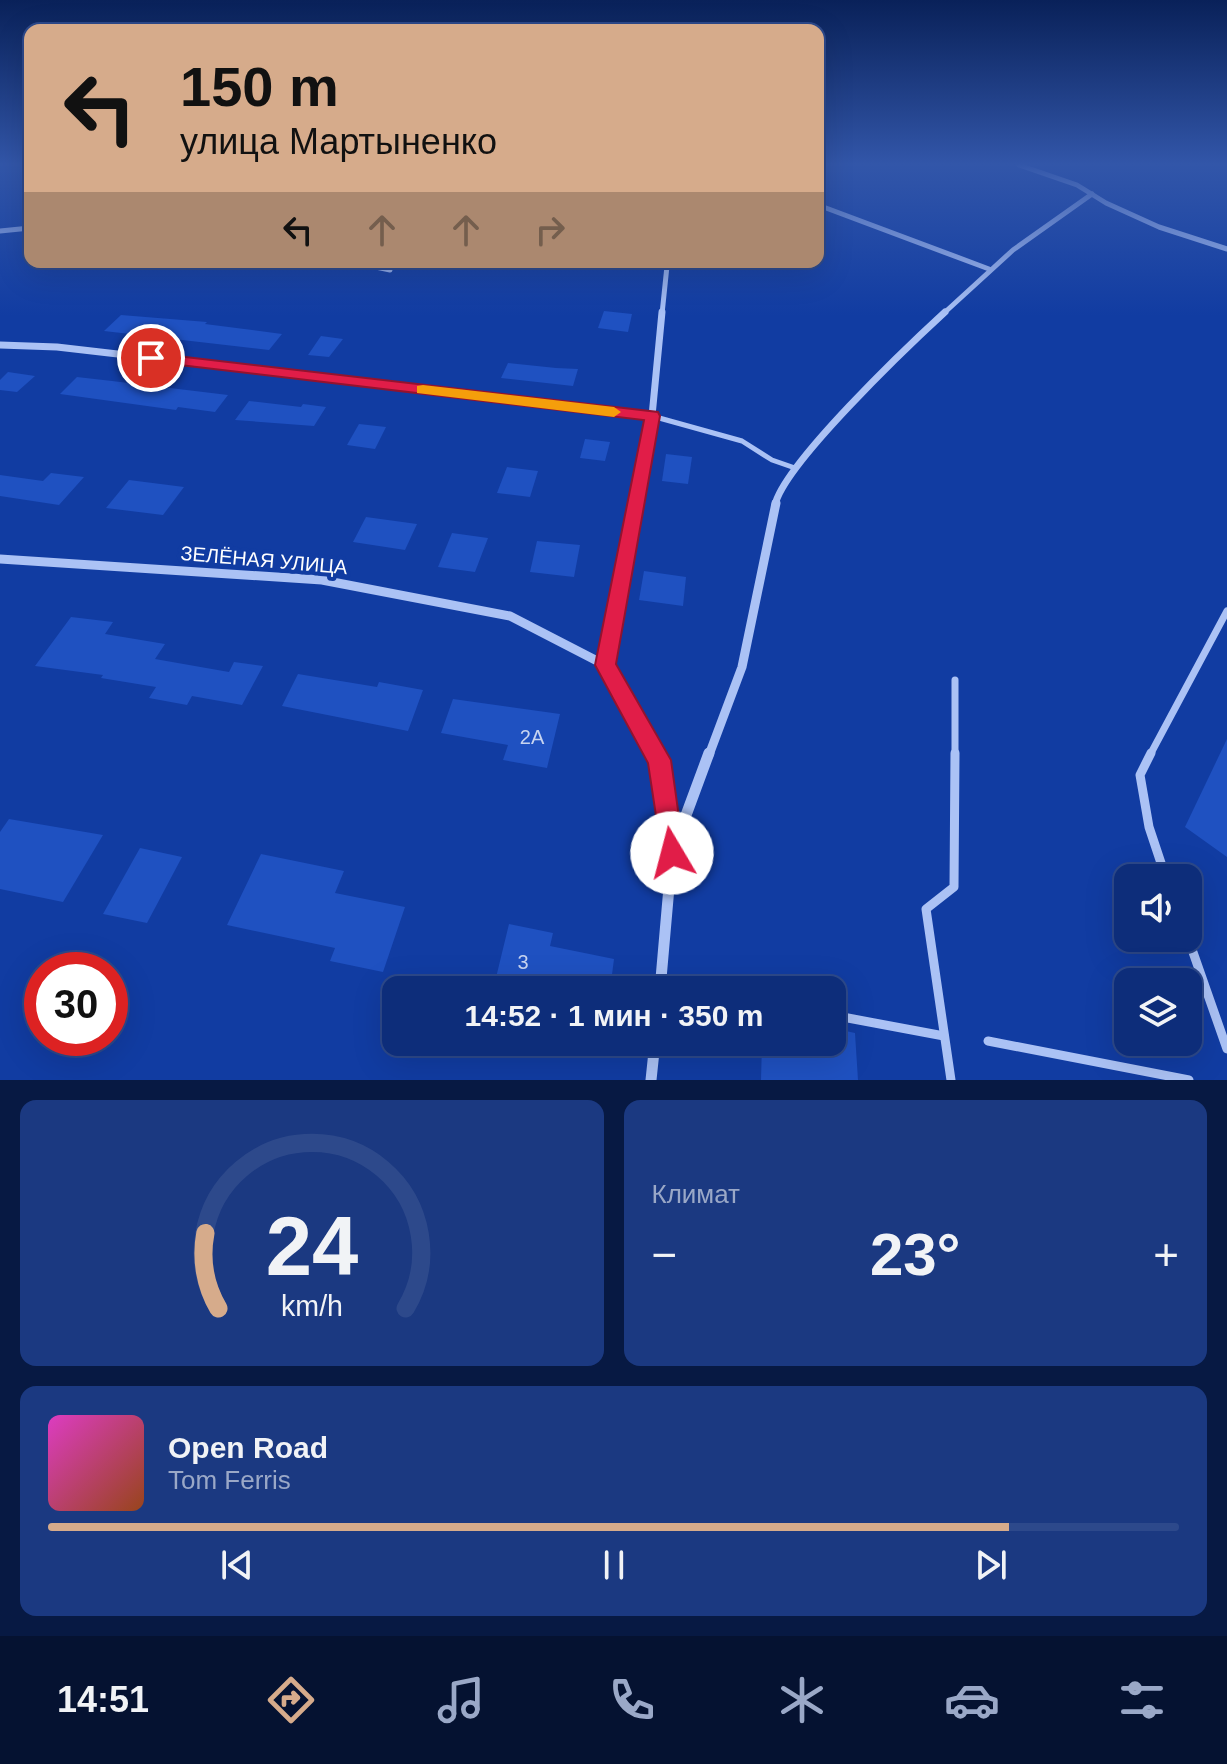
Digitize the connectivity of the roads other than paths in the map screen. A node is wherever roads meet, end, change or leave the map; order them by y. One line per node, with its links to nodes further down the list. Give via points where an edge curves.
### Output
1 (846, 215): 9 (street)
2 (1059, 215): 9 (street)
3 (1135, 215): 6 (street)
4 (24, 229): 5 (street)
5 (0, 231)
6 (1227, 249)
7 (380, 268): 10 (street)
8 (667, 268): 12 (street)
9 (989, 269): 13 (street)
10 (390, 270)
11 (0, 345): 12 (street, via 57,347)
12 (652, 416): 13 (lane, via 742,441); 16 (street)
13 (795, 468): 18 (street, via 778,492 742,667)
14 (0, 559): 16 (street, ЗЕЛЁНАЯ УЛИЦА, via 322,580 510,616)
15 (1227, 611): 19 (lane, via 1140,775)
16 (605, 665): 18 (street, via 659,760)
17 (955, 680): 23 (lane, via 954,887 926,909)
18 (672, 853): 21 (street)
19 (1161, 864)
20 (1193, 952): 25 (lane)
21 (661, 976)
22 (846, 1018): 23 (lane)
23 (944, 1036): 28 (lane)
24 (988, 1041): 29 (lane)
25 (1227, 1049)
26 (654, 1056): 27 (street)
27 (651, 1080)
28 (951, 1080)
29 (1189, 1080)

